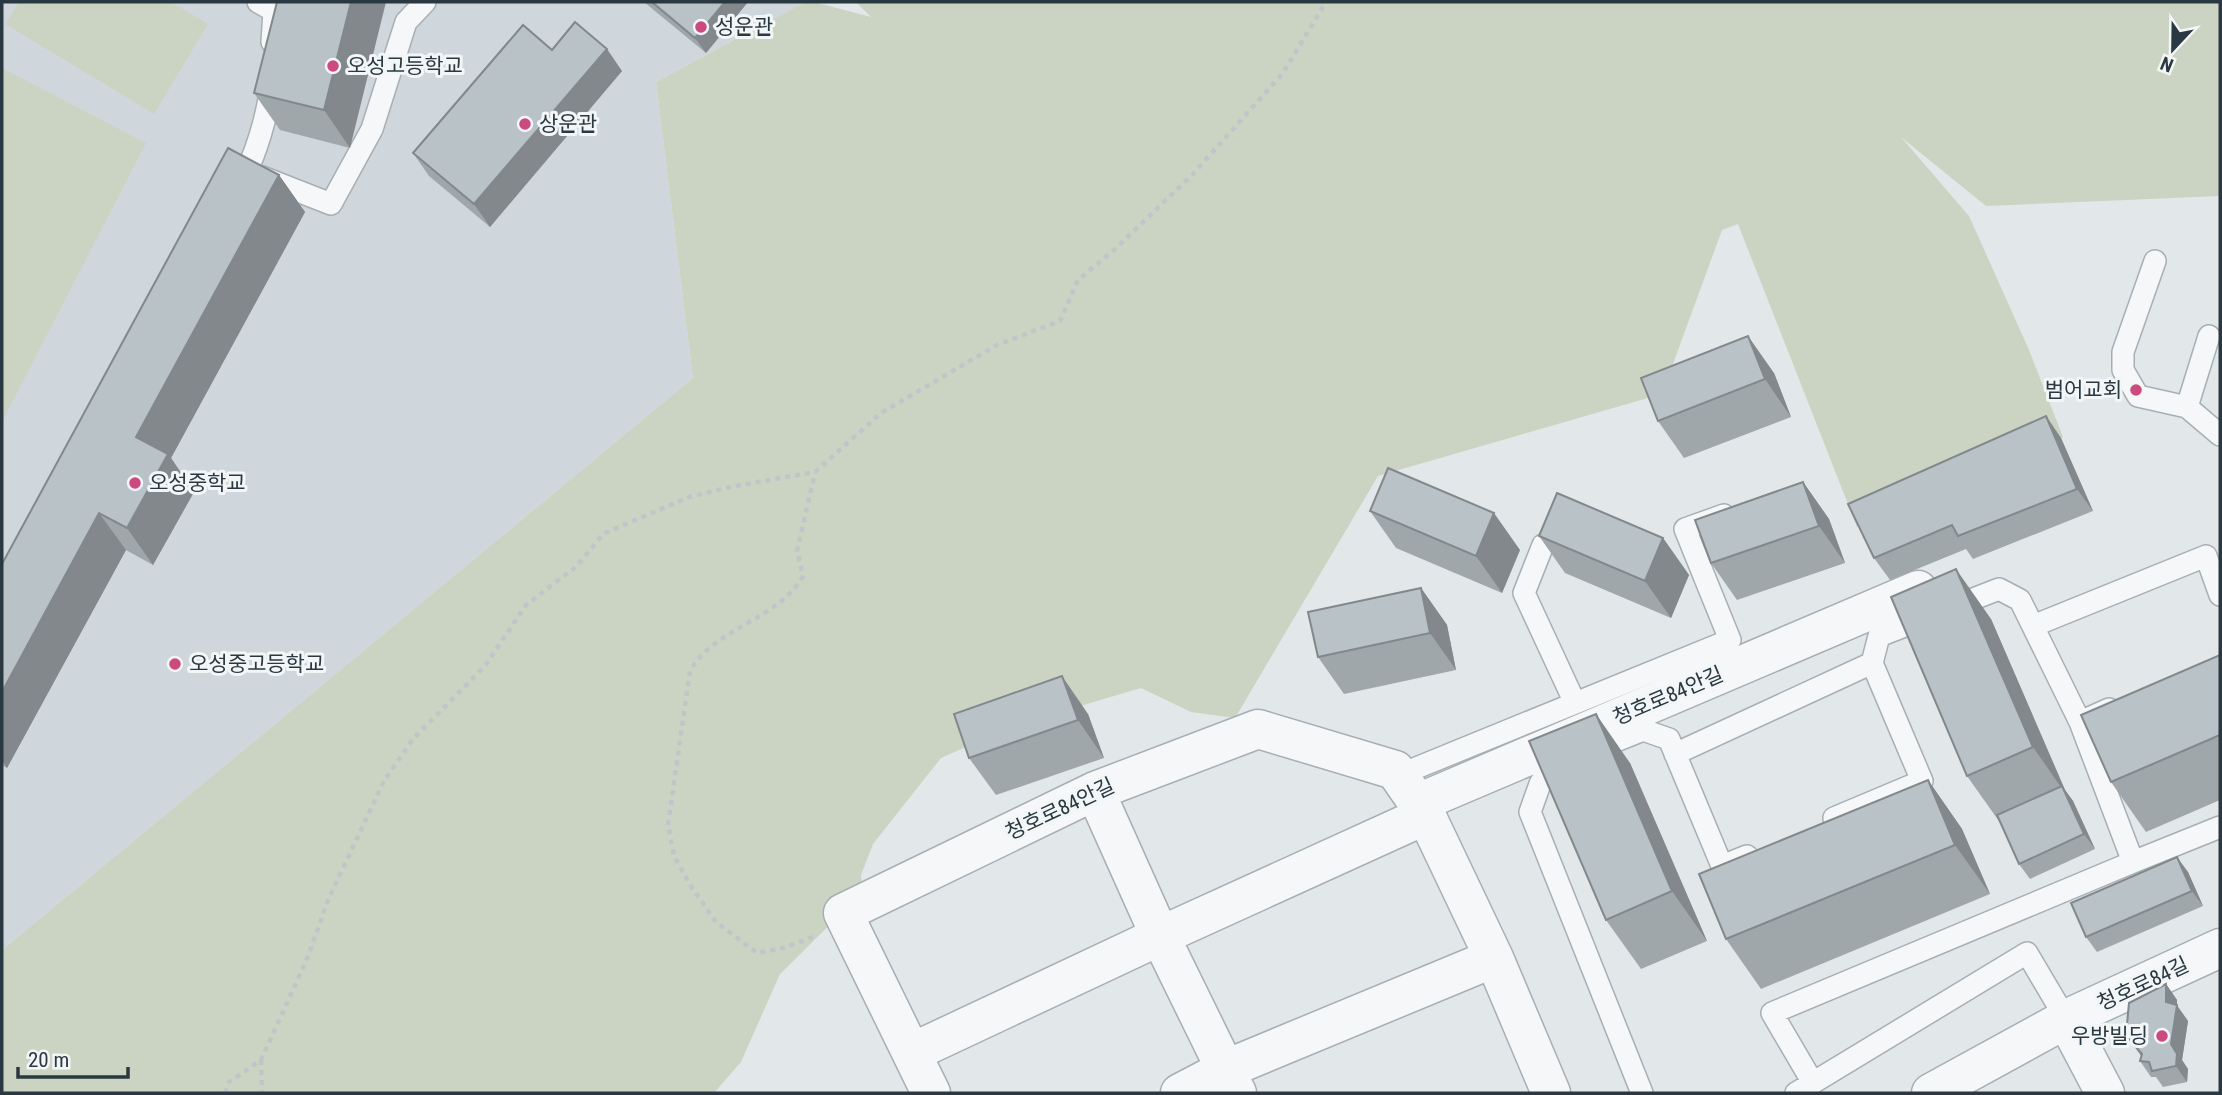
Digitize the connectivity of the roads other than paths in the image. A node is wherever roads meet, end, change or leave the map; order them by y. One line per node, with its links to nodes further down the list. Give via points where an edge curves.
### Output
1 (425, 2): 3 (lane, via 406,22 372,129 331,204)
2 (269, 5): 3 (lane, via 270,97)
3 (247, 171): 4 (lane)
4 (227, 208)
5 (2155, 261): 7 (lane, via 2123,352 2123,370 2138,396)
6 (2209, 336): 7 (lane)
7 (2187, 407): 8 (lane)
8 (2220, 435)
9 (1744, 508): 16 (lane, via 1685,529 1730,640)
10 (1543, 545): 16 (lane, via 1524,593)
11 (1918, 590): 20 (street, 청호로84안길)
12 (2220, 595): 13 (lane, via 2206,556)
13 (2033, 626): 14 (lane, via 2020,600 1999,589 1879,636); 17 (lane)
14 (1872, 663): 18 (lane); 22 (lane, via 1922,781)
15 (2131, 699): 17 (lane)
16 (1575, 703): 20 (lane)
17 (2080, 722): 24 (lane)
18 (1675, 754): 23 (lane, via 1721,866); 35 (lane, via 1669,739 1643,730 1549,768 1530,811)
19 (1095, 791): 20 (street, 청호로84안길, via 1258,729 1395,770); 25 (street); 29 (street, 청호로84안길, via 842,913)
20 (1414, 798): 25 (street, 청호로84안길); 27 (street)
21 (2220, 827): 24 (lane)
22 (1810, 829)
23 (1772, 845)
24 (2133, 862): 31 (lane, via 1772,1013)
25 (1160, 936): 29 (street, 청호로84안길); 30 (street)
26 (2220, 948): 28 (street, 청호로84길)
27 (1494, 958): 30 (street); 34 (street)
28 (2066, 1019): 31 (lane, via 2027,953); 36 (street); 37 (street)
29 (913, 1052): 32 (street)
30 (1232, 1081): 33 (street)
31 (1805, 1088)
32 (931, 1093)
33 (1180, 1093)
34 (1549, 1093)
35 (1642, 1093)
36 (1931, 1093)
37 (2105, 1093)

